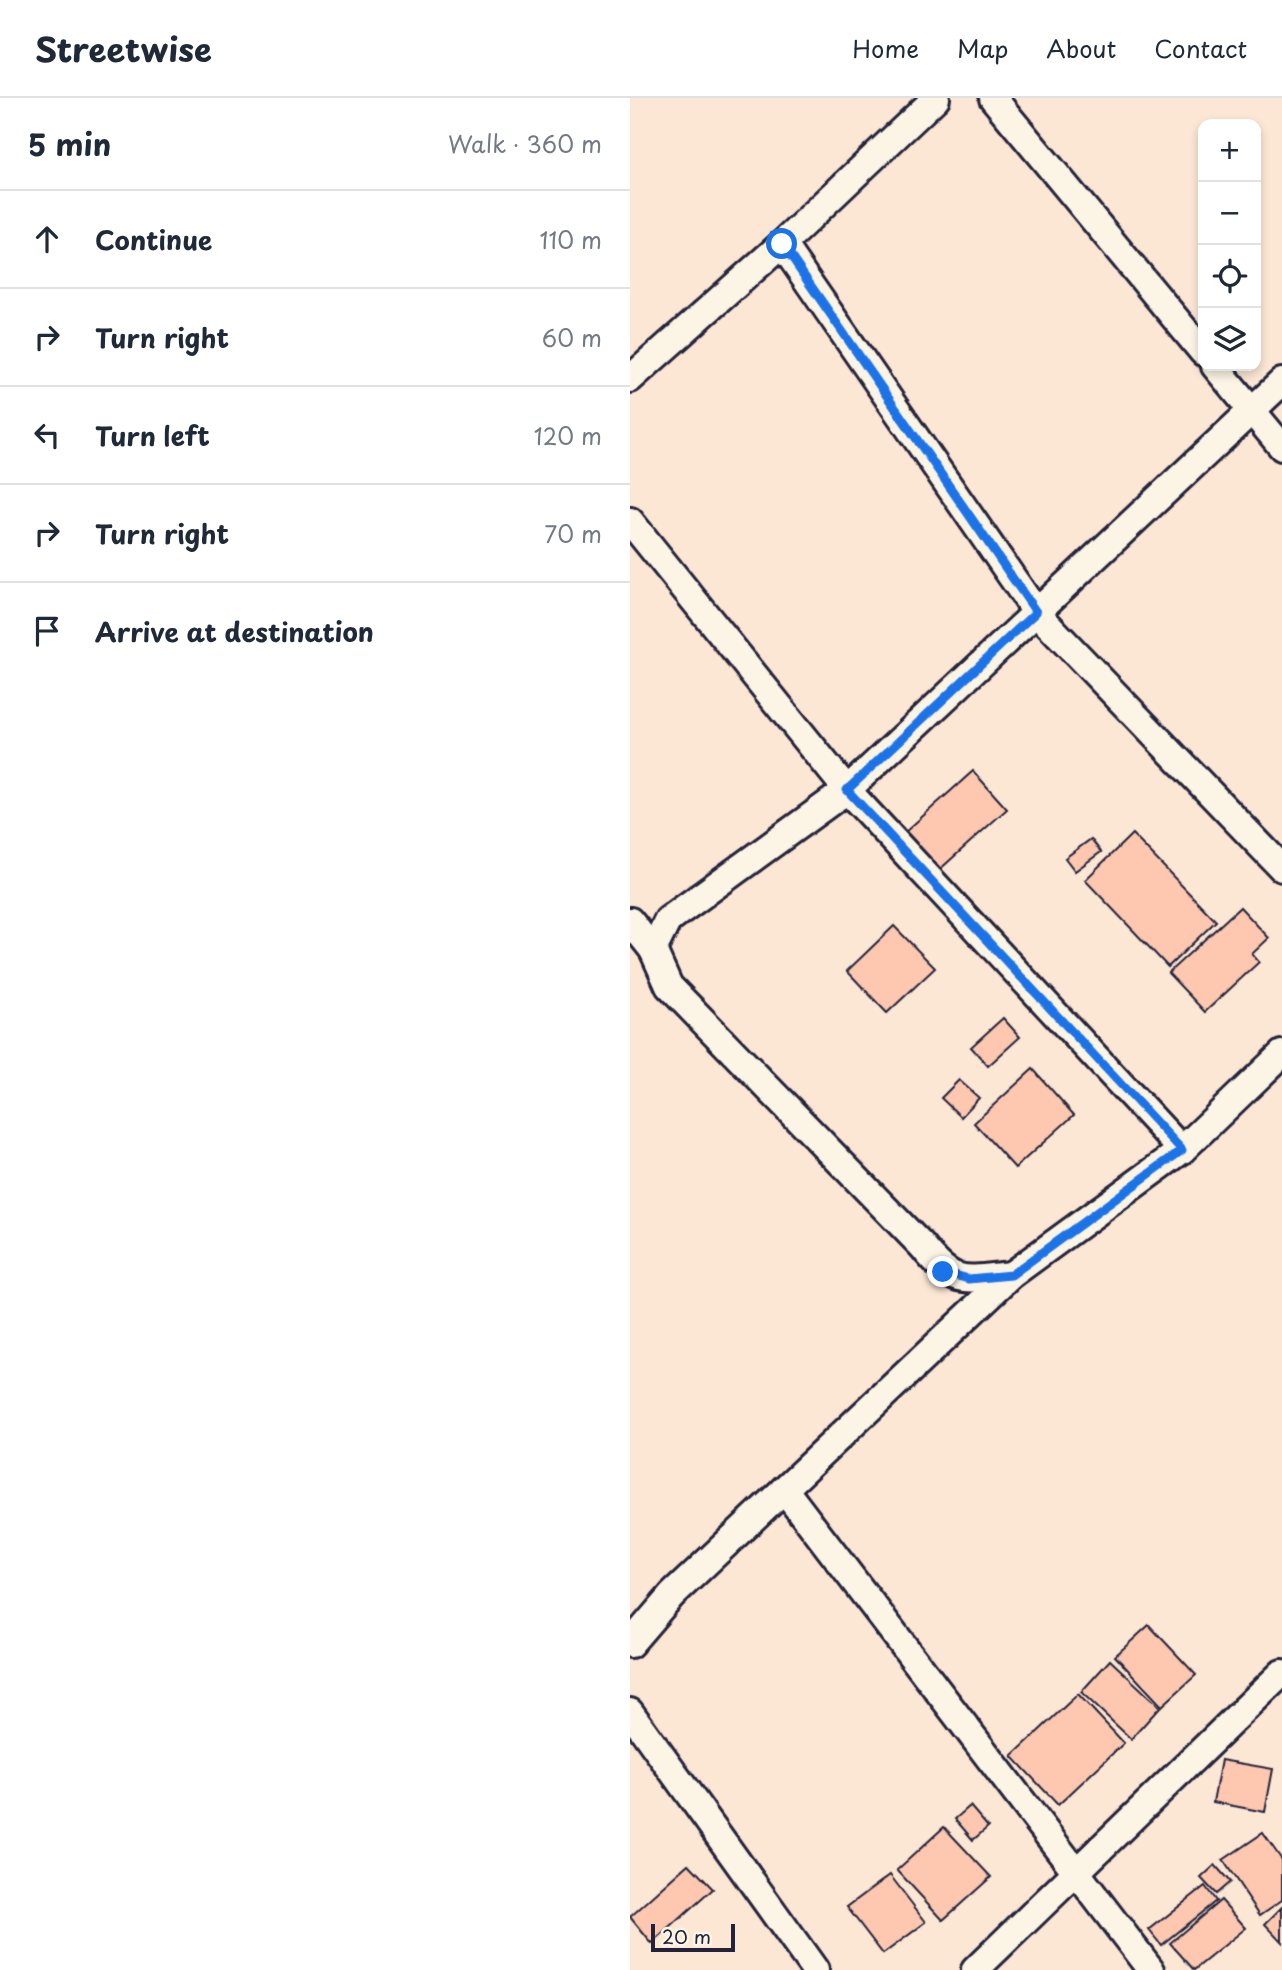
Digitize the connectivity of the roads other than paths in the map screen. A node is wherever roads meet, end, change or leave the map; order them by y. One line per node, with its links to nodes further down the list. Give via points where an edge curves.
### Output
1 (936, 98): 3 (street)
2 (993, 98): 4 (street)
3 (782, 244): 6 (street); 11 (street)
4 (1198, 346)
5 (1219, 371): 8 (street)
6 (630, 379)
7 (1282, 382): 8 (street)
8 (1252, 410): 9 (street); 11 (street)
9 (1282, 447)
10 (630, 522): 12 (street)
11 (1036, 612): 12 (street); 13 (street)
12 (847, 790): 15 (street, via 668,920); 17 (street)
13 (1282, 868)
14 (630, 921): 15 (street)
15 (653, 950): 18 (street, via 669,986 943,1272 969,1279)
16 (1282, 1054): 17 (street)
17 (1182, 1150): 18 (street)
18 (1011, 1275): 19 (street)
19 (784, 1489): 20 (street, via 672,1595); 23 (street)
20 (630, 1644)
21 (1282, 1673): 23 (street)
22 (630, 1712): 24 (street)
23 (1076, 1872): 25 (street); 26 (street)
24 (815, 1970)
25 (975, 1970)
26 (1151, 1970)

